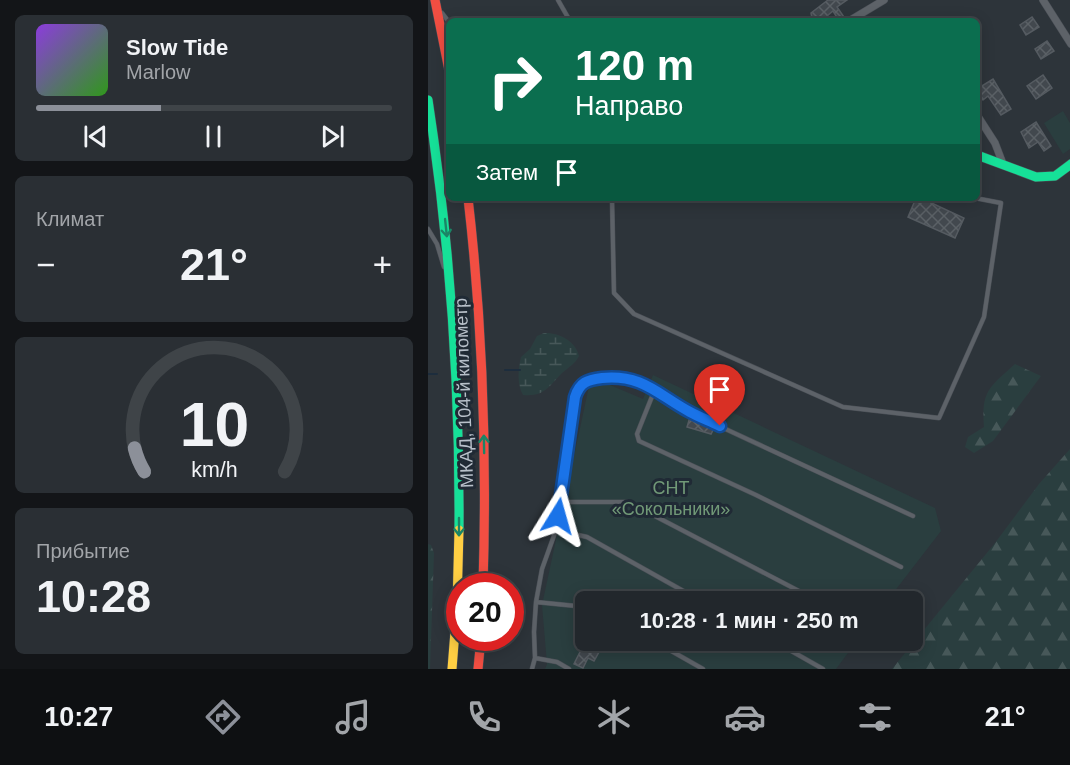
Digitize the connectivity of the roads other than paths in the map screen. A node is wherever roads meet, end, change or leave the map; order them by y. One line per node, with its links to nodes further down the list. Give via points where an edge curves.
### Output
1 (435, 0): 5 (lane); 9 (main road)
2 (558, 0): 6 (lane)
3 (884, 0): 7 (street)
4 (1043, 0): 8 (street)
5 (446, 18)
6 (568, 18)
7 (854, 18)
8 (1070, 44)
9 (446, 55)
10 (428, 100): 19 (main road, МКАД, 104-й километр, one-way to 19)
11 (980, 120): 13 (street)
12 (980, 156): 13 (main road)
13 (1003, 164): 14 (main road, via 1046,178)
14 (1070, 164)
15 (980, 199): 17 (lane, via 1001,203 984,317 939,418 843,407 634,314 614,293)
16 (468, 201): 25 (main road, МКАД, 104-й километр, one-way to 16, via 482,367)
17 (612, 201)
18 (428, 229): 19 (lane)
19 (452, 290): 34 (main road, МКАД, 104-й километр, one-way to 34, via 459,471 459,557)
20 (655, 389): 21 (lane, via 620,376 587,380 578,387); 22 (lane, via 691,413); 24 (lane, via 637,434 639,441)
21 (560, 502): 23 (lane); 27 (lane, via 628,502)
22 (912, 516)
23 (556, 530): 26 (lane, via 587,537); 28 (lane, via 542,569)
24 (901, 567)
25 (483, 573)
26 (683, 591)
27 (799, 591)
28 (536, 602): 29 (lane); 33 (lane)
29 (575, 606)
30 (480, 651): 35 (main road)
31 (671, 651): 38 (lane)
32 (791, 651): 39 (lane)
33 (535, 658): 36 (lane); 37 (lane)
34 (452, 669)
35 (478, 669)
36 (532, 669)
37 (569, 669)
38 (703, 669)
39 (823, 669)

